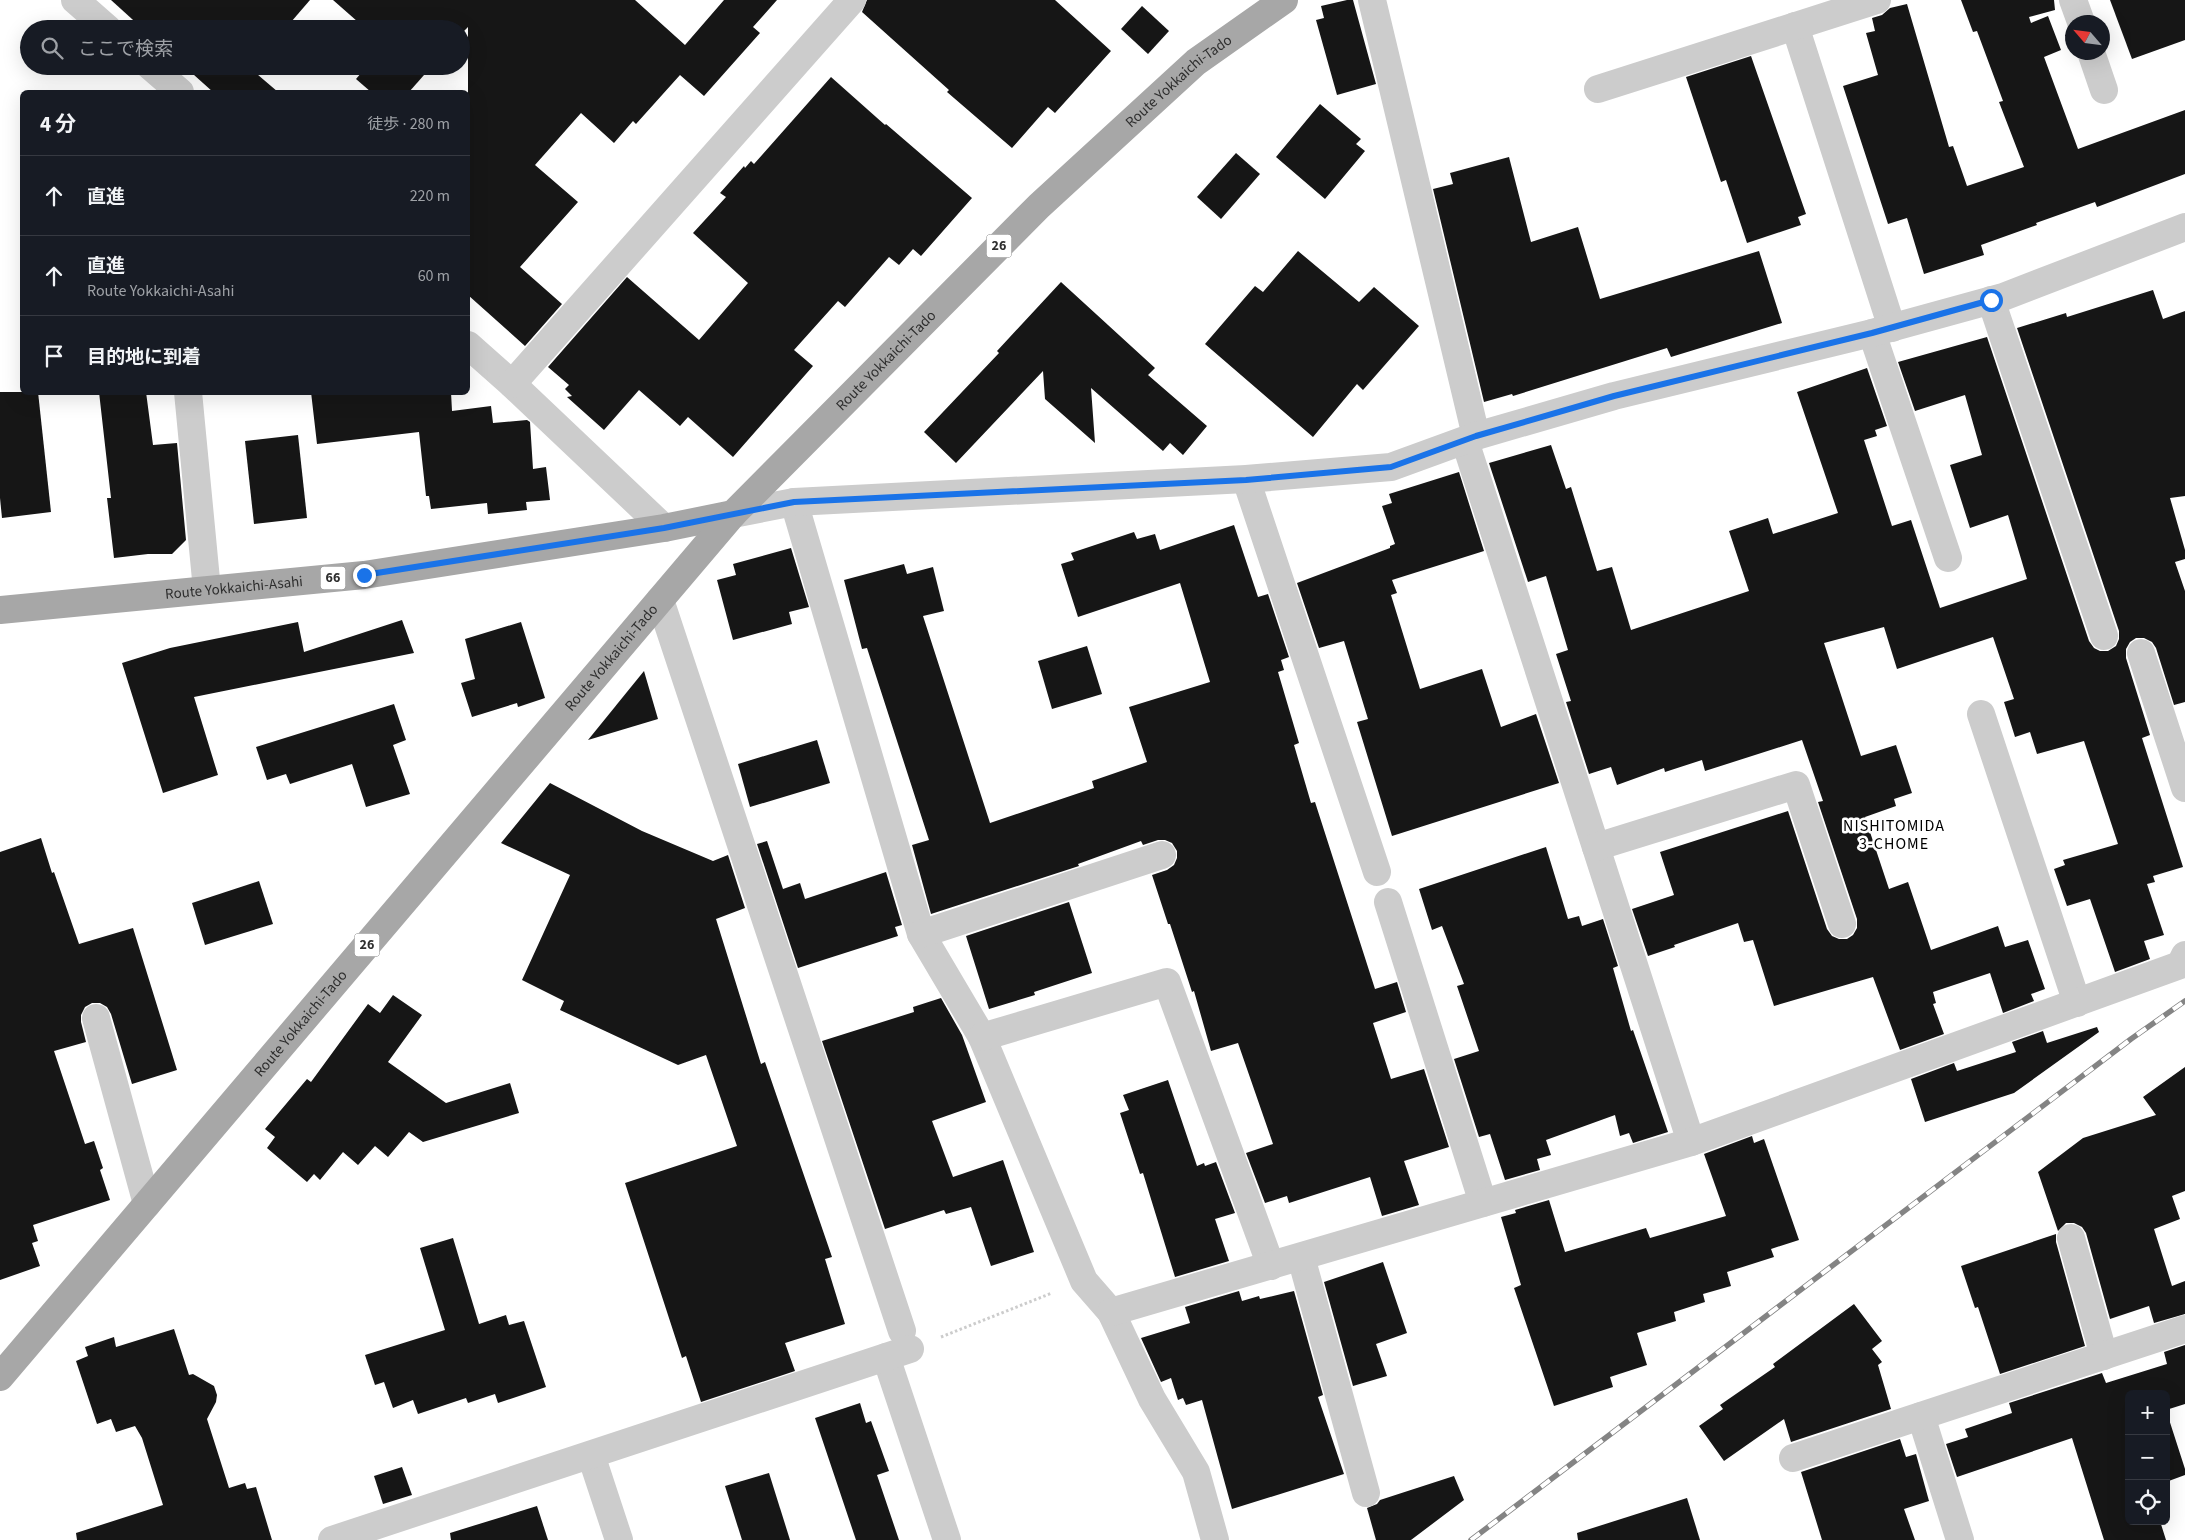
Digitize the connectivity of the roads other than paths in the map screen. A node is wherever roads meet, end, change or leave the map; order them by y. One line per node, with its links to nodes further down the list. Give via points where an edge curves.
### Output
1 (75, 0): 8 (street)
2 (852, 0): 19 (street)
3 (1284, 0): 24 (main road, Route Yokkaichi-Tado / 26, via 1196,62 1039,206)
4 (1372, 0): 21 (street)
5 (1877, 0): 9 (street)
6 (2073, 0): 7 (street)
7 (2078, 15)
8 (98, 20)
9 (1795, 26): 12 (street); 17 (street)
10 (2094, 60): 14 (street)
11 (160, 75): 13 (street)
12 (1598, 89)
13 (178, 90)
14 (2104, 90)
15 (2185, 227): 16 (street)
16 (1991, 300): 17 (street); 30 (street)
17 (1882, 331): 21 (street, via 1614,396); 26 (street)
18 (470, 347): 19 (street)
19 (512, 384): 25 (street)
20 (188, 395): 27 (street)
21 (1471, 438): 22 (street, via 1391,467); 34 (street)
22 (1246, 480): 23 (street); 36 (street)
23 (794, 502): 24 (street); 39 (street)
24 (733, 514): 25 (main road, Route Yokkaichi-Asahi / 66); 28 (main road, Route Yokkaichi-Tado / 26)
25 (664, 528): 27 (main road, Route Yokkaichi-Asahi / 66, via 364,575)
26 (1948, 558)
27 (207, 590): 29 (main road, Route Yokkaichi-Asahi / 66)
28 (660, 600): 46 (main road, Route Yokkaichi-Tado / 26); 52 (street)
29 (0, 610)
30 (2104, 636)
31 (2141, 653): 33 (street)
32 (1982, 714): 41 (street)
33 (2185, 788)
34 (1596, 847): 38 (street, via 1796,785); 44 (street)
35 (1162, 855): 39 (street)
36 (1377, 872)
37 (1388, 902): 45 (street)
38 (1842, 924)
39 (921, 934): 43 (street)
40 (2185, 955): 41 (street, via 2180,965)
41 (2076, 1003): 44 (street)
42 (96, 1018): 46 (street)
43 (982, 1037): 49 (street, via 1167,982); 50 (street, via 1084,1281)
44 (1691, 1142): 45 (street)
45 (1483, 1203): 48 (street)
46 (147, 1204): 54 (main road, Route Yokkaichi-Tado / 26)
47 (2071, 1238): 53 (street)
48 (1301, 1257): 49 (street); 58 (street)
49 (1271, 1266): 50 (street)
50 (1111, 1312): 62 (street, via 1152,1399 1196,1472)
51 (2185, 1329): 53 (street)
52 (899, 1345): 56 (street); 61 (street)
53 (2104, 1356): 55 (street)
54 (0, 1377)
55 (1921, 1416): 57 (street); 63 (street)
56 (591, 1455): 59 (street); 60 (street)
57 (1794, 1458)
58 (1366, 1493)
59 (332, 1540)
60 (619, 1540)
61 (947, 1540)
62 (1215, 1540)
63 (1960, 1540)

